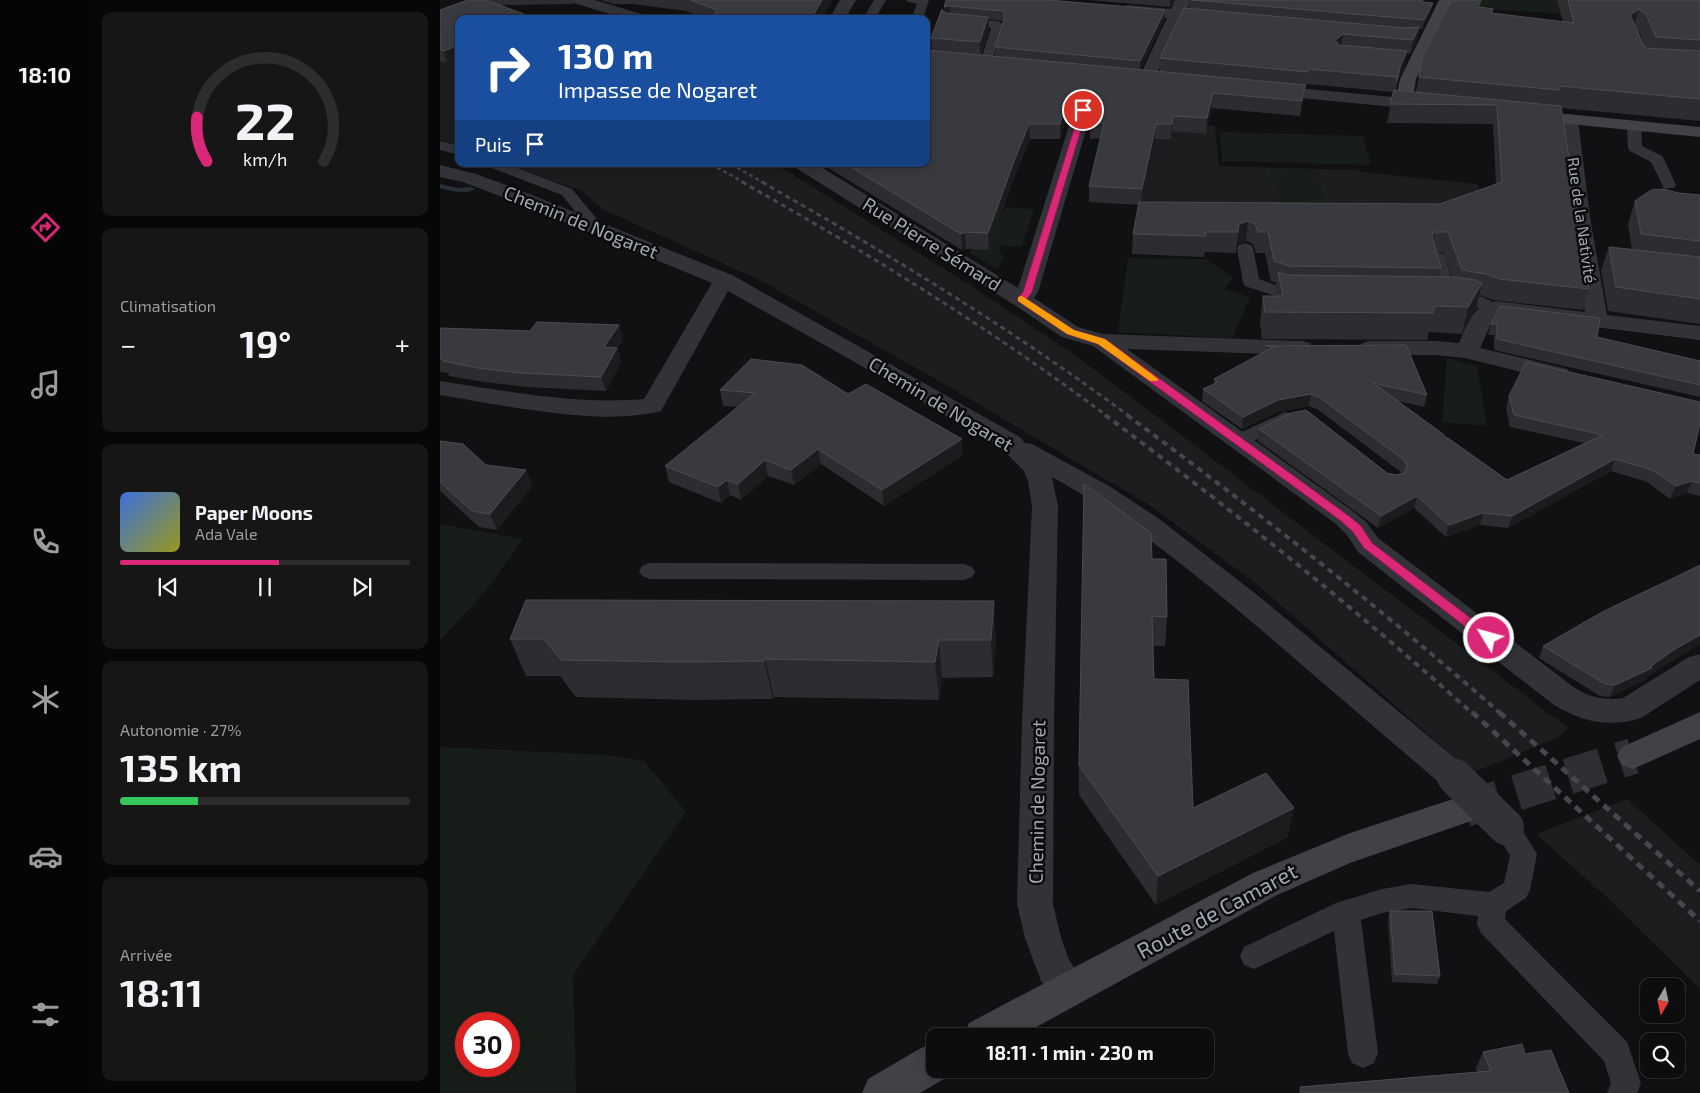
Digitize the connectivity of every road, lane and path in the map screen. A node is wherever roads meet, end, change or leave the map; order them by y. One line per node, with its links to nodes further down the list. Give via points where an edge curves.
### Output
1 (579, 0): 8 (street)
2 (848, 0): 9 (street)
3 (880, 0): 10 (lane)
4 (912, 0): 11 (lane, via 924,2)
5 (1447, 0): 15 (street)
6 (1180, 7): 7 (street); 12 (street); 19 (street, via 1155,79)
7 (1112, 9)
8 (630, 15)
9 (839, 15)
10 (871, 15)
11 (919, 15)
12 (1230, 19)
13 (950, 21): 17 (lane, via 998,25)
14 (1412, 35): 15 (street)
15 (1429, 35): 21 (street, via 1410,60)
16 (969, 61): 17 (street)
17 (986, 62): 18 (street)
18 (1007, 64)
19 (1128, 76)
20 (1249, 88): 21 (street)
21 (1404, 103): 22 (street)
22 (1449, 107)
23 (1083, 110): 41 (street, via 1027,292)
24 (1510, 114): 25 (street)
25 (1570, 119): 26 (street); 43 (street, Rue de la Nativité, via 1597,261)
26 (1634, 126): 27 (street); 33 (lane, via 1635,148 1657,160)
27 (1700, 132)
28 (440, 145): 29 (lane)
29 (455, 150)
30 (502, 167): 34 (lane, via 567,192)
31 (808, 167): 41 (street, Rue Pierre Sémard)
32 (440, 171): 34 (street, Chemin de Nogaret, via 515,195)
33 (1669, 185)
34 (599, 231): 37 (street, Chemin de Nogaret)
35 (1245, 248): 38 (lane, via 1251,282 1284,294)
36 (1438, 257): 40 (lane)
37 (724, 280): 50 (street, via 652,406 613,409 571,407); 53 (street, Chemin de Nogaret)
38 (1323, 295)
39 (1429, 296): 40 (lane)
40 (1449, 296): 42 (lane, via 1474,300)
41 (1021, 299): 45 (street, Rue Pierre Sémard, via 1070,332)
42 (1491, 309): 43 (street); 48 (street)
43 (1597, 320): 44 (street)
44 (1700, 332)
45 (1102, 342): 46 (street); 52 (street, Rue Pierre Sémard)
46 (1322, 348)
47 (1351, 348): 48 (street)
48 (1468, 351): 49 (street)
49 (1578, 379)
50 (440, 388)
51 (1301, 416): 52 (lane, via 1284,418)
52 (1238, 441): 56 (street, Rue Pierre Sémard, via 1345,518 1368,545 1579,705 1613,712 1630,709)
53 (1011, 444): 59 (street, via 1100,492 1148,524 1251,605); 64 (street, Chemin de Nogaret, via 1035,468 1044,494 1036,904 1054,969)
54 (650, 571): 55 (lane)
55 (964, 572)
56 (1700, 665)
57 (1700, 724): 58 (street, via 1677,738)
58 (1633, 756)
59 (1458, 794): 60 (street, bridge); 64 (street, Route de Camaret, via 1368,840 1311,862)
60 (1506, 827): 61 (lane, via 1524,854 1516,890)
61 (1492, 905): 62 (lane, via 1412,896); 69 (lane, via 1490,924 1616,1052 1626,1083)
62 (1346, 912): 63 (lane); 66 (lane)
63 (1254, 956)
64 (1068, 990): 65 (street, Route de Camaret)
65 (998, 1028)
66 (1363, 1053)
67 (926, 1067): 68 (street)
68 (882, 1093)
69 (1622, 1093)

